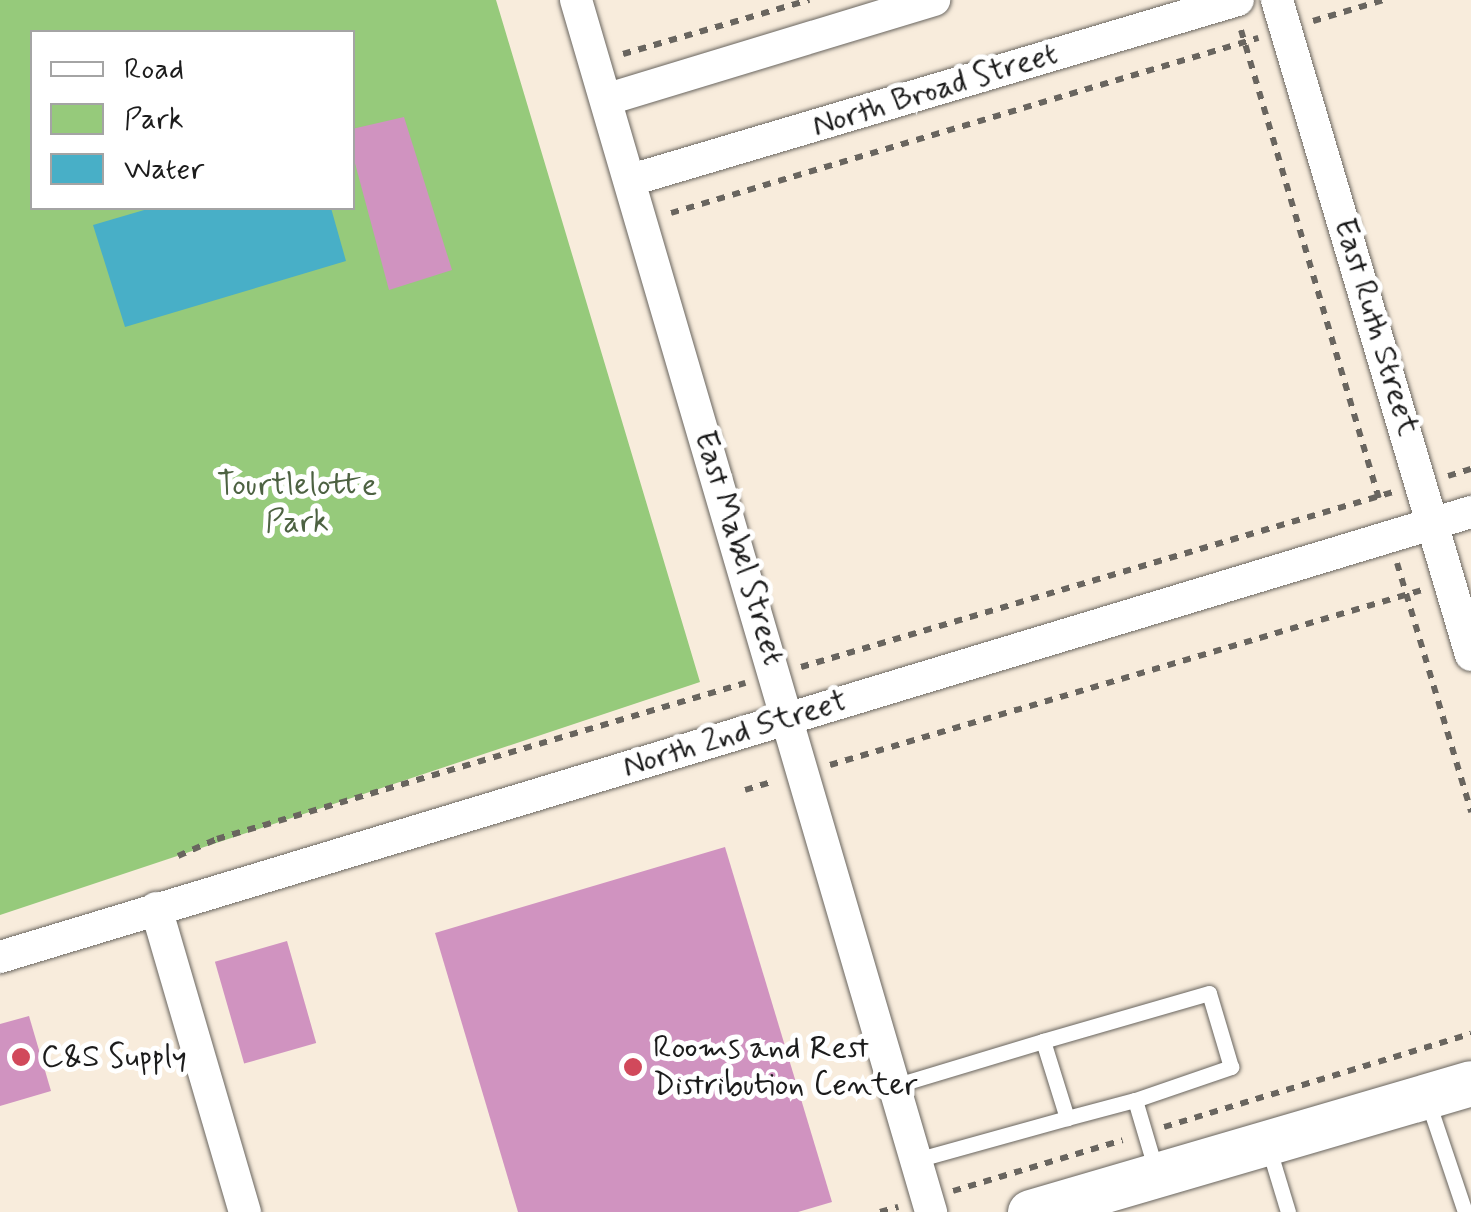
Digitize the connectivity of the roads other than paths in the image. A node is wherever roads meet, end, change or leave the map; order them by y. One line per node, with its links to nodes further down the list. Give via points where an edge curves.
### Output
1 (576, 0): 5 (street, East Mabel Street)
2 (934, 0): 5 (street)
3 (1236, 1): 6 (street, North Broad Street)
4 (1282, 15): 8 (street, East Ruth Street)
5 (608, 100): 6 (street, East Mabel Street)
6 (631, 180): 10 (street, East Mabel Street)
7 (1471, 512): 8 (street, North 2nd Street)
8 (1434, 522): 9 (street, East Ruth Street); 10 (street, North 2nd Street)
9 (1471, 655)
10 (790, 717): 11 (street, North 2nd Street); 15 (street, East Mabel Street)
11 (156, 908): 12 (street, North 2nd Street); 25 (street)
12 (0, 957)
13 (1043, 1041): 15 (lane); 17 (lane, via 1209,992 1231,1068); 18 (lane)
14 (1471, 1083): 16 (main road)
15 (894, 1086): 21 (street, East Mabel Street)
16 (1426, 1096): 19 (main road); 23 (lane)
17 (1135, 1100): 18 (lane); 20 (lane)
18 (1066, 1118): 21 (lane)
19 (1266, 1142): 20 (main road); 27 (lane)
20 (1150, 1154): 26 (main road)
21 (916, 1160): 24 (street, East Mabel Street)
22 (1471, 1174): 23 (lane)
23 (1454, 1180): 28 (lane)
24 (930, 1205)
25 (245, 1212)
26 (1030, 1212)
27 (1288, 1212)
28 (1465, 1212)

